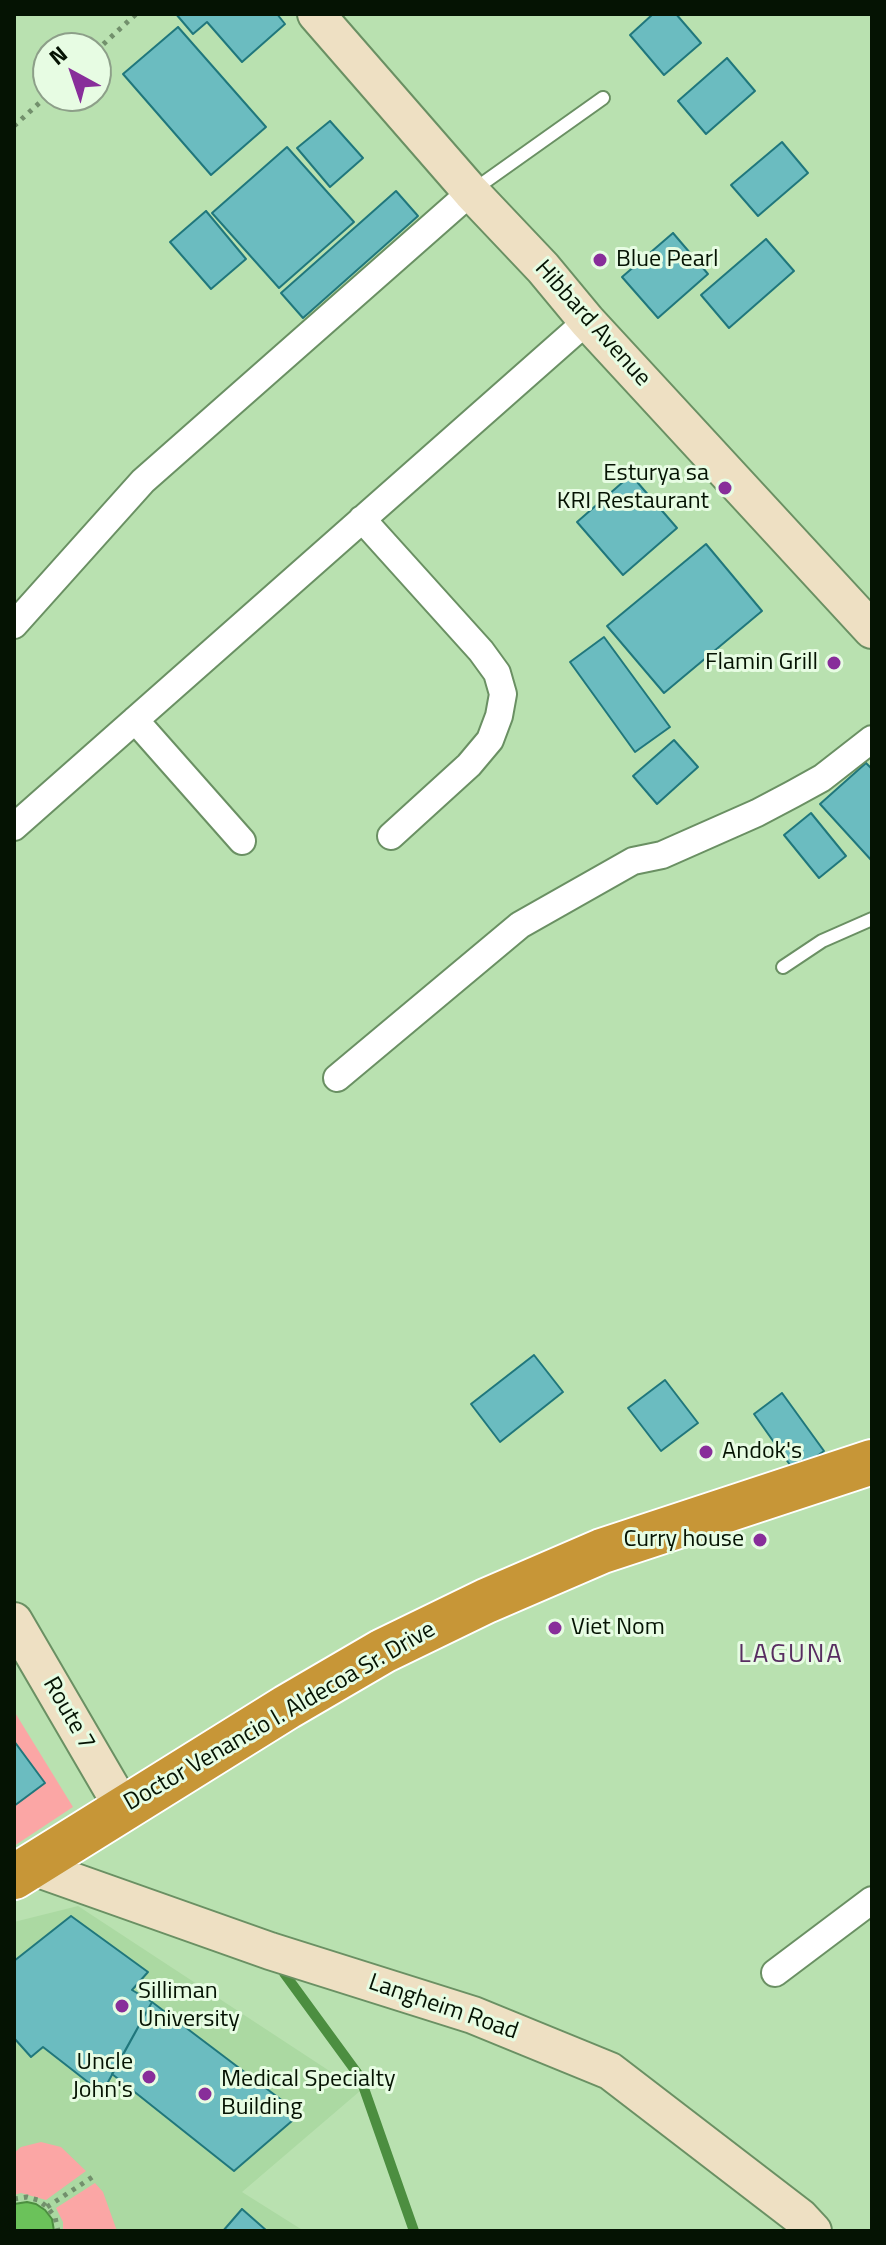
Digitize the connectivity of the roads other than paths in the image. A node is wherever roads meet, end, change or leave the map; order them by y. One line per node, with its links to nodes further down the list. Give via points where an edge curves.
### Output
1 (316, 14): 3 (street, Hibbard Avenue)
2 (603, 98): 3 (lane)
3 (471, 192): 4 (street, Hibbard Avenue); 6 (street, via 143,481)
4 (587, 321): 5 (street); 7 (street, Hibbard Avenue)
5 (362, 519): 8 (street); 11 (street, via 481,651 497,673 503,694 490,740)
6 (14, 625)
7 (872, 630)
8 (135, 720): 10 (street); 12 (street)
9 (872, 739): 15 (street, via 822,778 781,801 662,855 633,861 520,925)
10 (14, 827)
11 (391, 836)
12 (242, 841)
13 (872, 919): 14 (lane, via 822,941)
14 (783, 967)
15 (337, 1078)
16 (872, 1462): 18 (highway, Doctor Venancio I. Aldecoa Sr. Drive, via 602,1551 486,1601 383,1651)
17 (14, 1621): 18 (street, Route 7)
18 (123, 1808): 19 (highway, Doctor Venancio I. Aldecoa Sr. Drive)
19 (22, 1872): 22 (street, Langheim Road, via 473,2015 610,2071)
20 (872, 1900): 21 (street)
21 (775, 1973)
22 (813, 2231)

